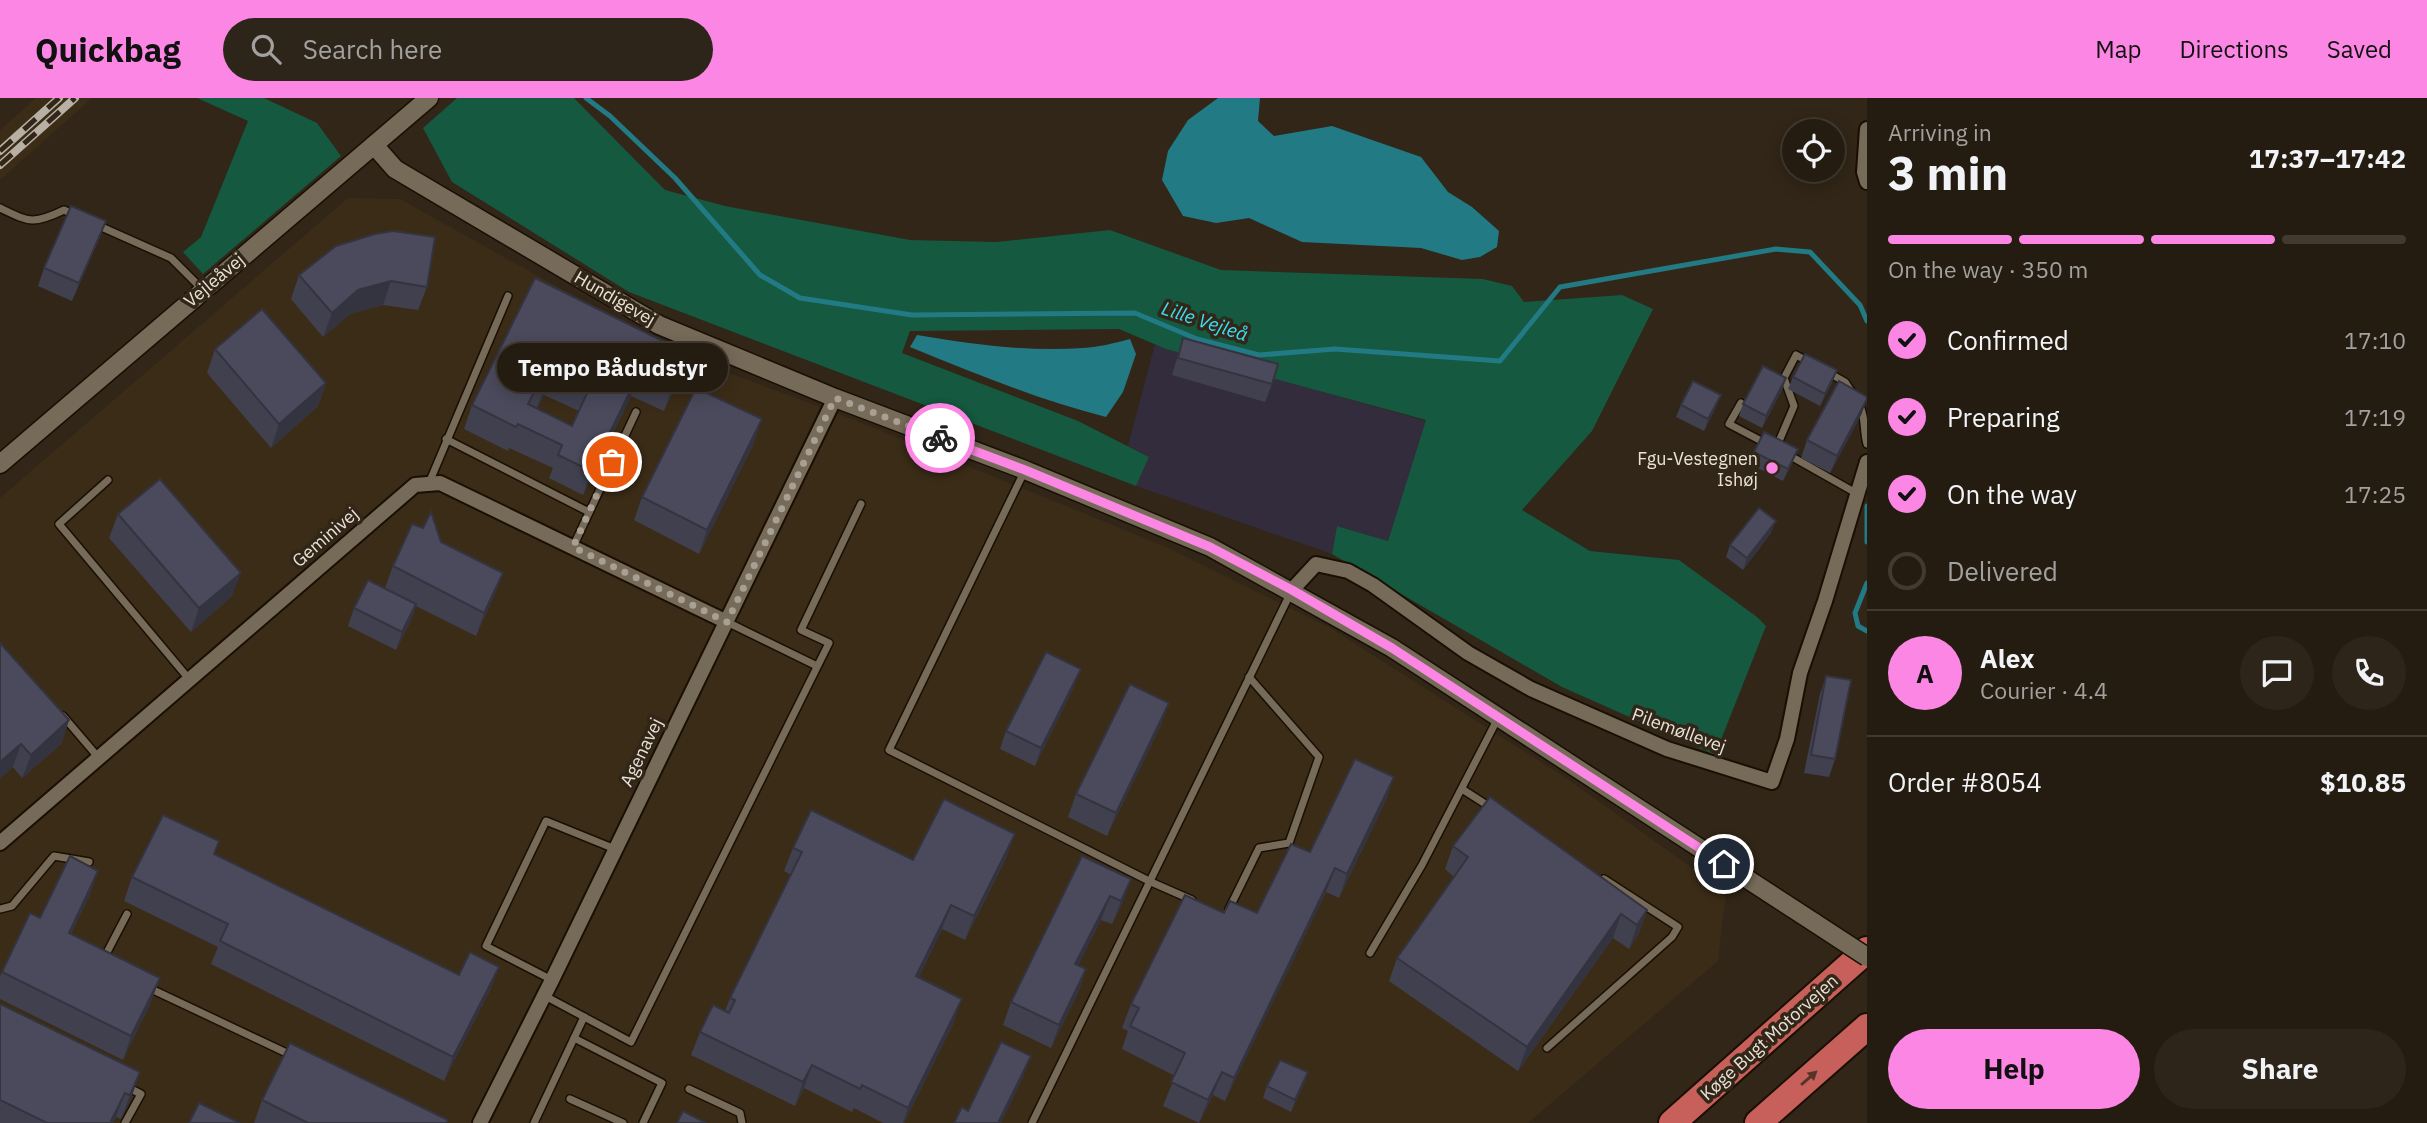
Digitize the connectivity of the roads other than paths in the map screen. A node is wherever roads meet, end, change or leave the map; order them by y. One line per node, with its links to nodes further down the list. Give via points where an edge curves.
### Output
1 (429, 98): 3 (street, Vejleåvej)
2 (1867, 129): 4 (street)
3 (374, 145): 6 (street, Vejleåvej); 10 (street, Hundigevej, via 395,169 659,325)
4 (1867, 182)
5 (0, 208): 6 (lane, via 27,221 64,210 171,258)
6 (203, 289): 17 (street, Vejleåvej)
7 (508, 296): 13 (lane)
8 (1815, 366): 15 (lane, via 1796,355 1784,378 1794,406)
9 (1825, 371): 14 (lane, via 1845,382 1863,411)
10 (835, 398): 18 (street, Hundigevej); 26 (street, Agenavej)
11 (1741, 403): 15 (lane, via 1729,424)
12 (636, 412): 23 (lane)
13 (446, 439): 20 (lane); 23 (lane)
14 (1867, 444)
15 (1776, 448): 21 (lane)
16 (1867, 462): 21 (street, Pilemøllevej)
17 (0, 464)
18 (1025, 470): 25 (street, Hundigevej, via 1210,547); 39 (lane, via 889,750)
19 (108, 480): 29 (lane, via 59,524)
20 (428, 484): 24 (street, via 440,483); 29 (street, Geminivej, via 415,485)
21 (1856, 493): 25 (street, Pilemøllevej, via 1800,673 1787,739 1772,782 1667,750 1531,689 1468,653 1348,571 1315,564)
22 (861, 504): 27 (lane, via 801,630 829,643)
23 (589, 512): 24 (lane)
24 (573, 547): 26 (street)
25 (1292, 590): 28 (lane); 31 (street, Hundigevej)
26 (727, 622): 27 (lane); 36 (street, Agenavej)
27 (817, 666): 51 (lane, via 631,1042)
28 (1249, 677): 39 (lane); 43 (lane, via 1319,757 1289,843 1259,848)
29 (189, 680): 32 (street, Geminivej)
30 (54, 706): 32 (lane)
31 (1499, 717): 33 (lane); 46 (street, Hundigevej, bridge)
32 (99, 758): 35 (street, Geminivej)
33 (1462, 789): 34 (lane); 45 (lane)
34 (1496, 810)
35 (0, 843)
36 (615, 849): 48 (street, Agenavej); 48 (lane, via 546,821 486,946)
37 (89, 862): 41 (lane, via 54,856 12,906)
38 (1598, 876): 54 (lane, via 1678,927)
39 (1151, 882): 40 (lane); 65 (lane)
40 (1201, 904)
41 (0, 909)
42 (127, 914): 47 (lane)
43 (1226, 915)
44 (1867, 950): 66 (highway, Køge Bugt Motorvejen)
45 (1370, 953)
46 (1867, 957)
47 (100, 964)
48 (552, 980): 50 (street, Agenavej)
49 (137, 982): 55 (lane)
50 (544, 996): 51 (lane); 60 (street, Agenavej)
51 (584, 1017): 53 (lane)
52 (1867, 1027): 67 (highway, one-way to 52)
53 (574, 1038): 61 (lane); 63 (lane, via 662,1083)
54 (1547, 1048)
55 (297, 1058)
56 (117, 1082): 59 (lane, via 141,1094)
57 (689, 1089): 64 (lane, via 740,1113)
58 (570, 1099): 62 (lane)
59 (125, 1123)
60 (480, 1123)
61 (534, 1123)
62 (623, 1123)
63 (643, 1123)
64 (742, 1123)
65 (1032, 1123)
66 (1672, 1123)
67 (1758, 1123)

